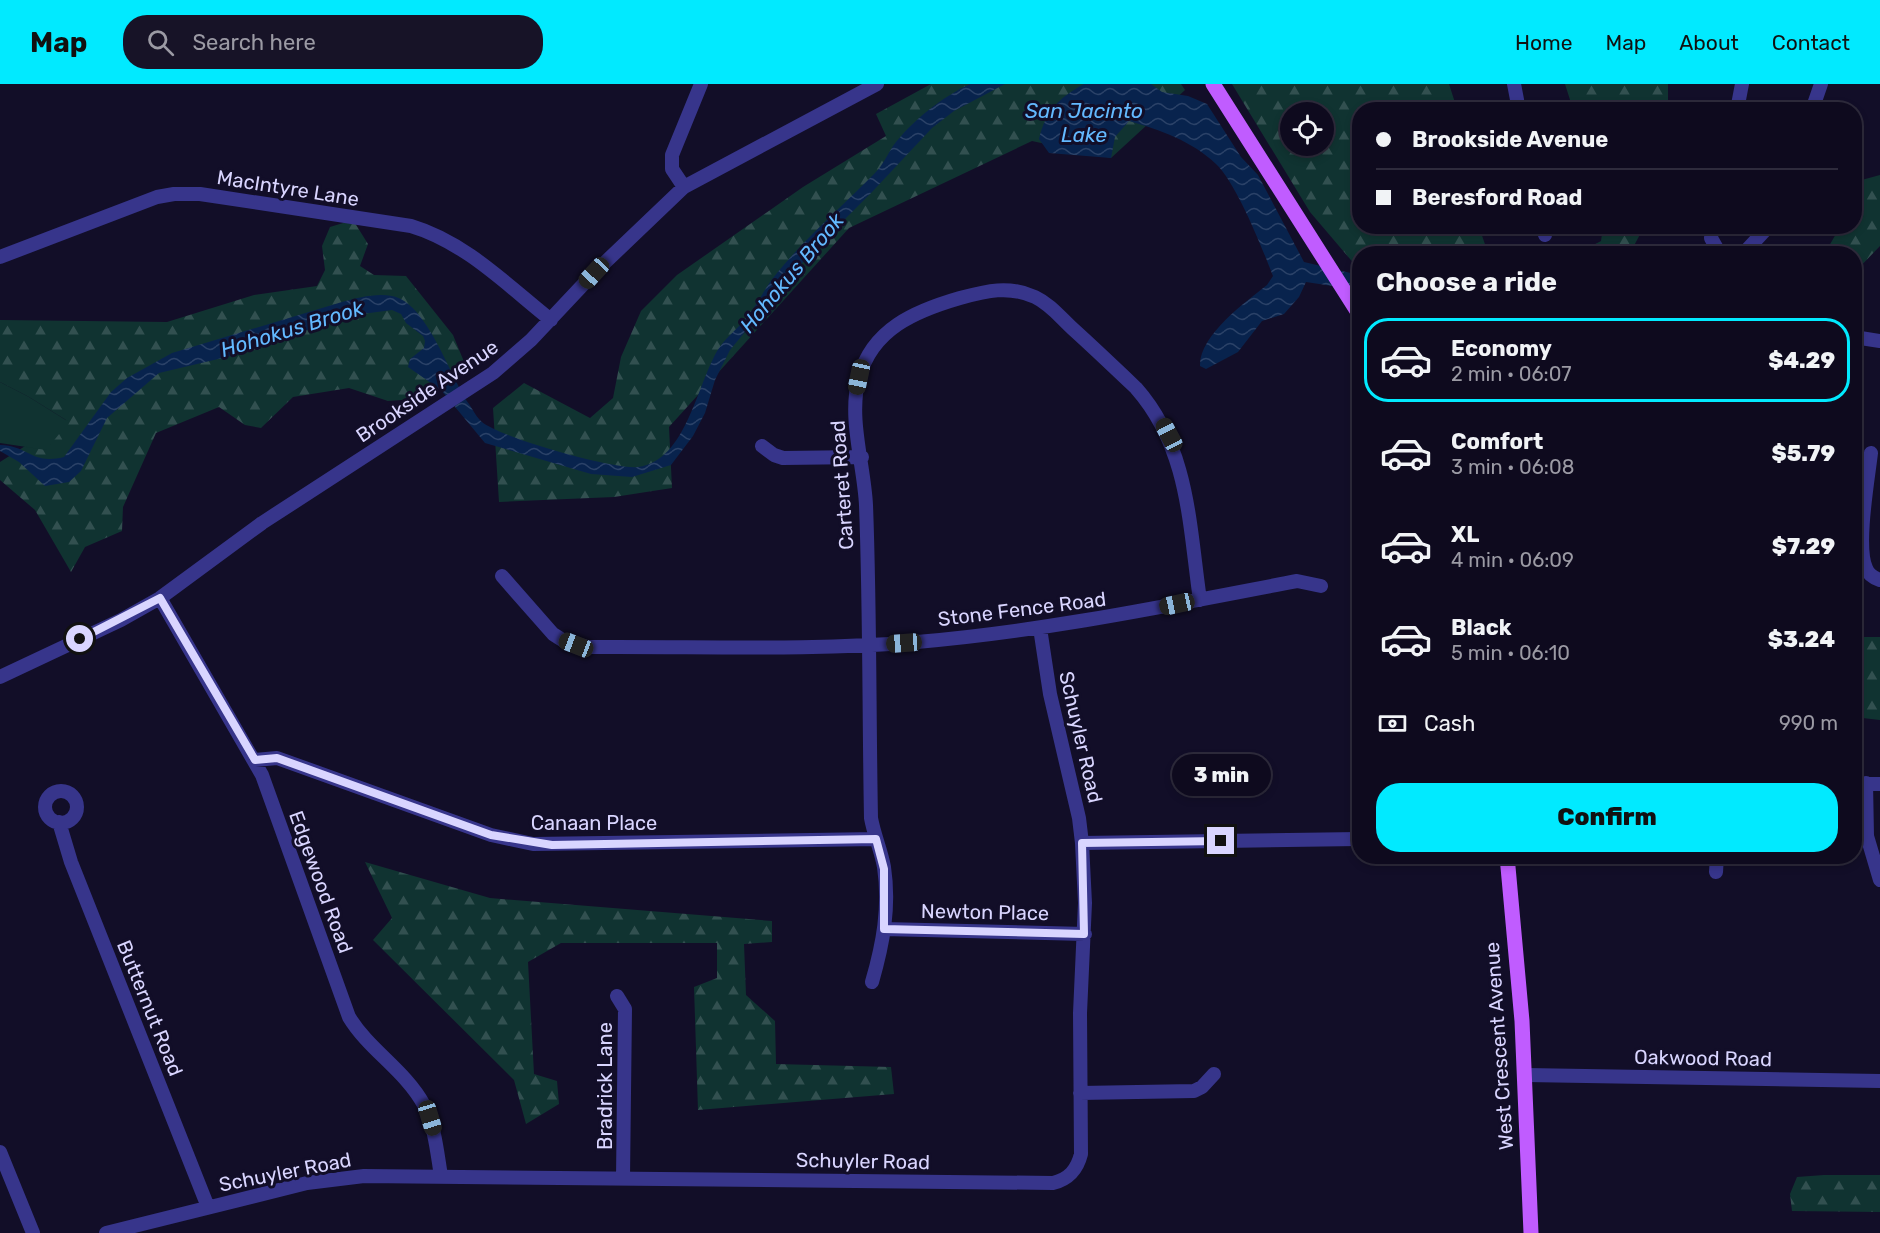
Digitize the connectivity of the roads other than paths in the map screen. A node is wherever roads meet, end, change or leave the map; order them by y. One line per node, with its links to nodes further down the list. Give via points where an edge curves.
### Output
1 (701, 84): 10 (street, via 672,155 672,169)
2 (878, 84): 10 (street, Brookside Avenue)
3 (1213, 84): 14 (main road)
4 (1514, 84): 7 (street)
5 (1742, 84): 8 (street)
6 (1821, 84): 9 (street)
7 (1517, 102)
8 (1739, 102)
9 (1815, 102)
10 (684, 187): 15 (street, Brookside Avenue)
11 (1761, 234): 12 (street)
12 (1750, 246)
13 (0, 257): 15 (street, MacIntyre Lane, via 157,197 200,194 430,232 462,249)
14 (1352, 304)
15 (551, 320): 24 (street, Brookside Avenue, via 510,361 262,523)
16 (1862, 339): 17 (street)
17 (1880, 341)
18 (762, 446): 20 (street, via 783,458)
19 (1871, 453): 22 (street, via 1864,561 1870,574)
20 (862, 458): 25 (street, Carteret Road, via 855,395 865,362 883,336 924,308 996,289 1025,293 1055,312 1136,388 1160,419 1182,476); 27 (street, Carteret Road)
21 (502, 576): 27 (street, Stone Fence Road, via 553,634 576,645)
22 (1880, 580)
23 (1321, 586): 25 (street, Stone Fence Road, via 1297,581)
24 (160, 598): 28 (street, Brookside Avenue, via 122,620); 29 (street, Edgewood Road)
25 (1200, 600): 26 (street, Stone Fence Road)
26 (1040, 628): 27 (street, Stone Fence Road); 34 (street, Schuyler Road)
27 (868, 645): 32 (street, Carteret Road, via 871,818)
28 (0, 676)
29 (255, 760): 32 (street, Canaan Place, via 277,758 491,835 533,844); 48 (street, Edgewood Road, via 349,1017 423,1104 435,1134)
30 (1867, 784): 38 (street, via 1867,836)
31 (59, 822): 50 (street, Butternut Road, via 71,862)
32 (876, 839): 39 (street, Carteret Road, via 884,869)
33 (1352, 839): 34 (street)
34 (1082, 843): 40 (street, Schuyler Road)
35 (1508, 864): 44 (main road, West Crescent Avenue)
36 (1716, 864): 37 (street)
37 (1716, 872)
38 (1880, 880)
39 (884, 929): 40 (street, Newton Place); 41 (street, Carteret Road)
40 (1084, 934): 46 (street, Schuyler Road)
41 (872, 982)
42 (617, 996): 49 (street, Bradrick Lane, via 625,1009)
43 (1214, 1074): 46 (street, via 1194,1090)
44 (1526, 1075): 45 (street, Oakwood Road); 53 (main road, West Crescent Avenue)
45 (1880, 1081)
46 (1080, 1094): 49 (street, Schuyler Road, via 1079,1162 1068,1177 1053,1183)
47 (0, 1152): 51 (street)
48 (441, 1176): 49 (street, Schuyler Road); 50 (street, Schuyler Road, via 335,1178)
49 (623, 1178)
50 (208, 1208): 52 (street, Schuyler Road)
51 (33, 1233)
52 (106, 1233)
53 (1531, 1233)

